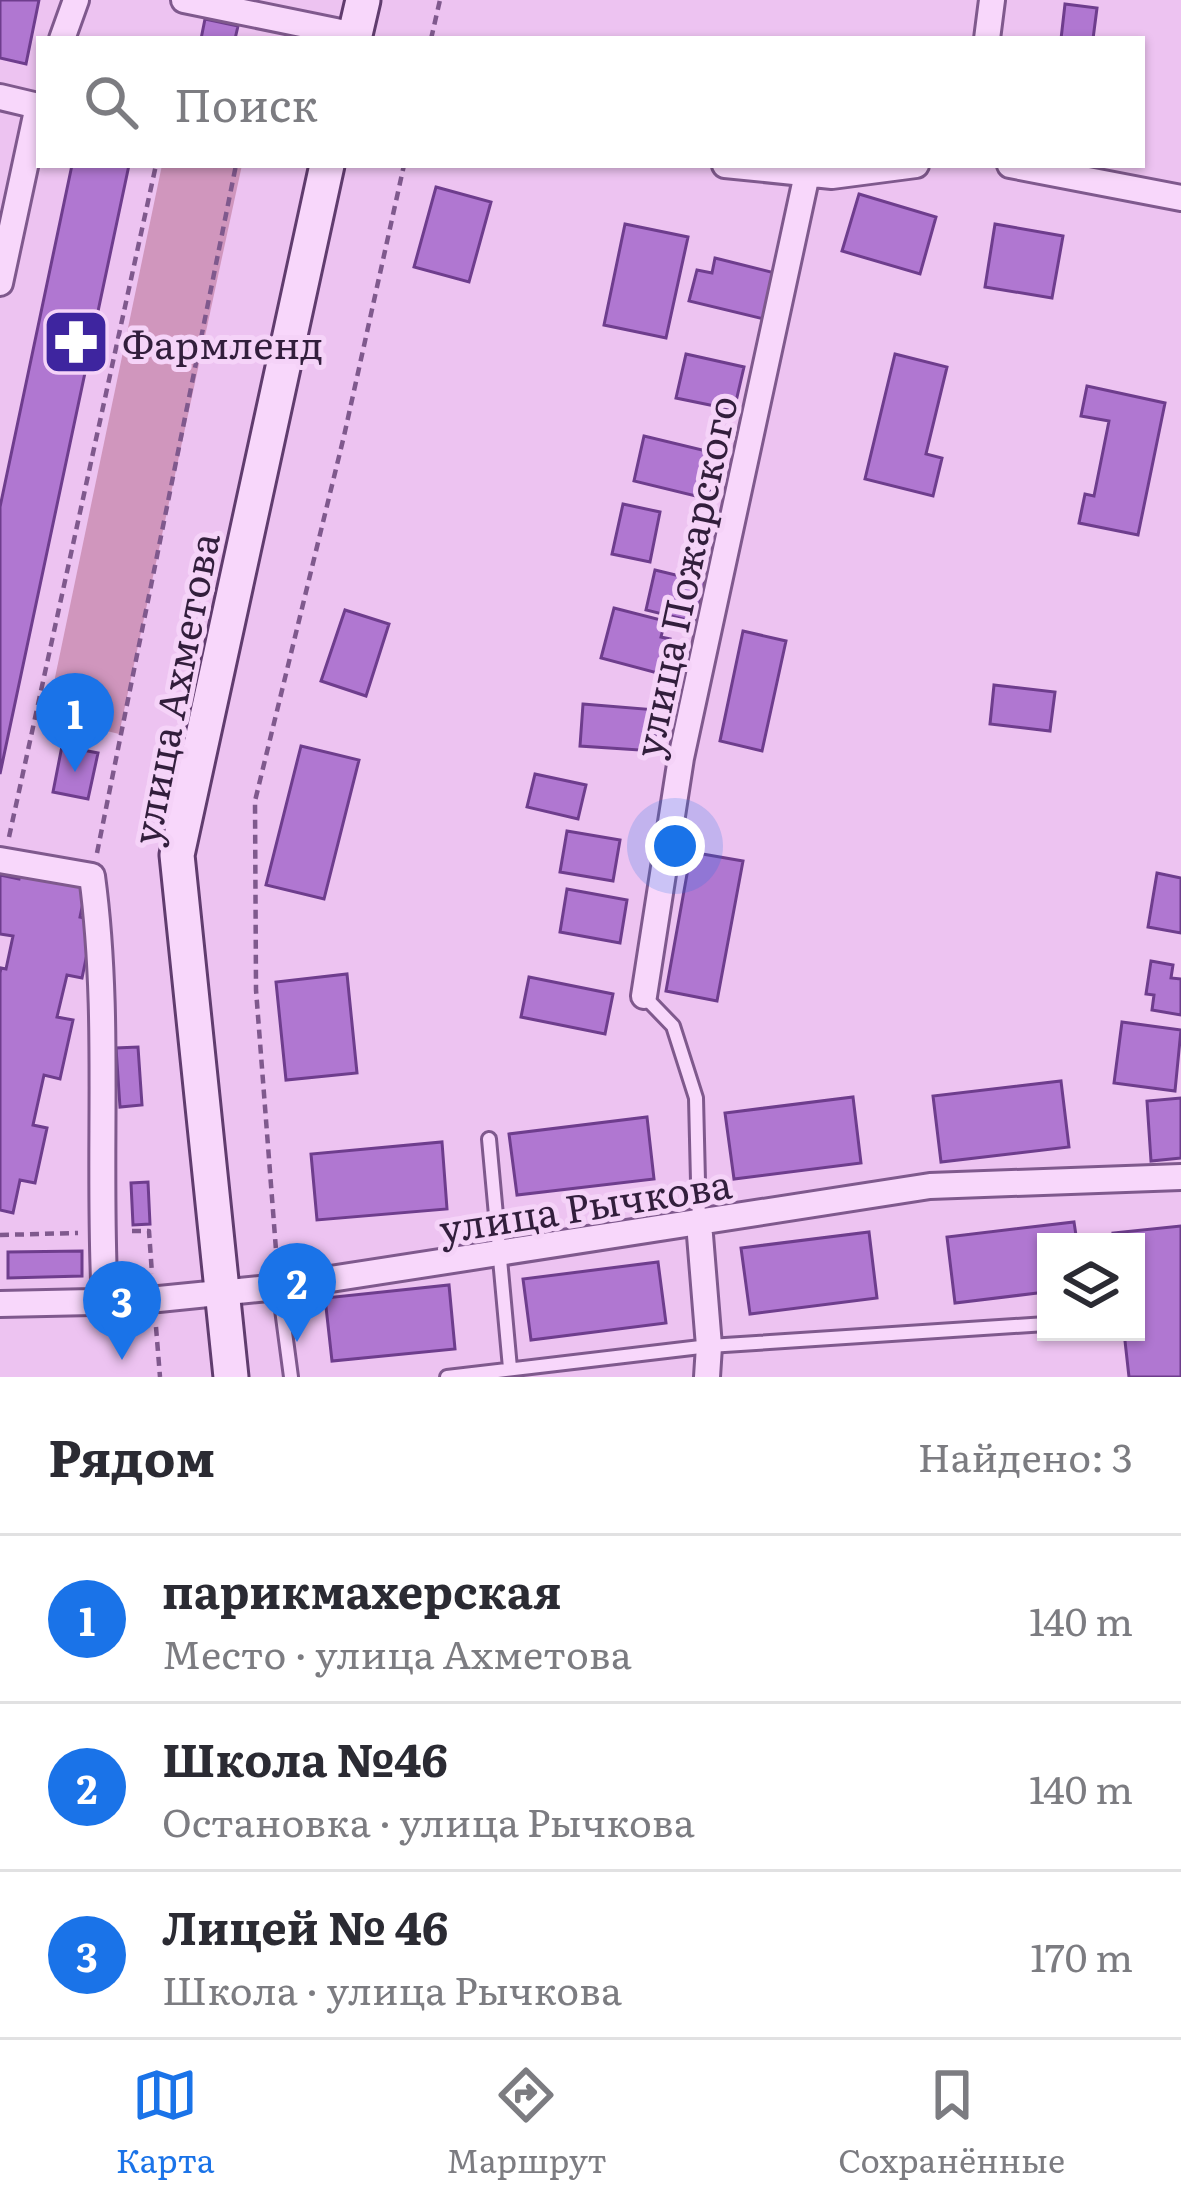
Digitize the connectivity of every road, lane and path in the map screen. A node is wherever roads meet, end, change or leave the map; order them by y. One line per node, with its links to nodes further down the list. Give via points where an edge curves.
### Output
1 (76, 0): 6 (street)
2 (184, 0): 7 (street)
3 (362, 0): 8 (main road)
4 (440, 0): 9 (path)
5 (992, 0): 10 (street)
6 (63, 36)
7 (349, 36)
8 (354, 36)
9 (432, 36)
10 (987, 36)
11 (0, 97): 12 (street)
12 (36, 104)
13 (36, 113): 23 (street)
14 (155, 168): 24 (path)
15 (235, 168): 25 (path)
16 (325, 168): 32 (main road, улица Ахметова, via 177,855)
17 (403, 168): 31 (path, via 255,801 256,990)
18 (752, 168): 21 (street)
19 (893, 168): 21 (street)
20 (1026, 168): 22 (street)
21 (807, 174): 26 (street, улица Пожарского, via 686,735)
22 (1181, 198)
23 (0, 283)
24 (2, 860): 25 (street)
25 (92, 876): 33 (street, via 100,935)
26 (644, 996): 29 (lane, via 673,1026 697,1098)
27 (489, 1139): 30 (lane)
28 (1181, 1177): 29 (street, улица Рычкова, via 930,1186)
29 (699, 1223): 30 (street, улица Рычкова); 36 (street)
30 (499, 1256): 31 (street, улица Рычкова); 37 (lane)
31 (279, 1287): 32 (street, улица Рычкова); 39 (lane)
32 (222, 1290): 33 (street, улица Рычкова); 38 (main road, улица Ахметова)
33 (105, 1302): 34 (street, улица Рычкова)
34 (0, 1304)
35 (1037, 1325): 36 (lane)
36 (709, 1346): 37 (lane); 41 (street)
37 (510, 1368): 40 (lane)
38 (231, 1377)
39 (291, 1377)
40 (447, 1377)
41 (707, 1377)

